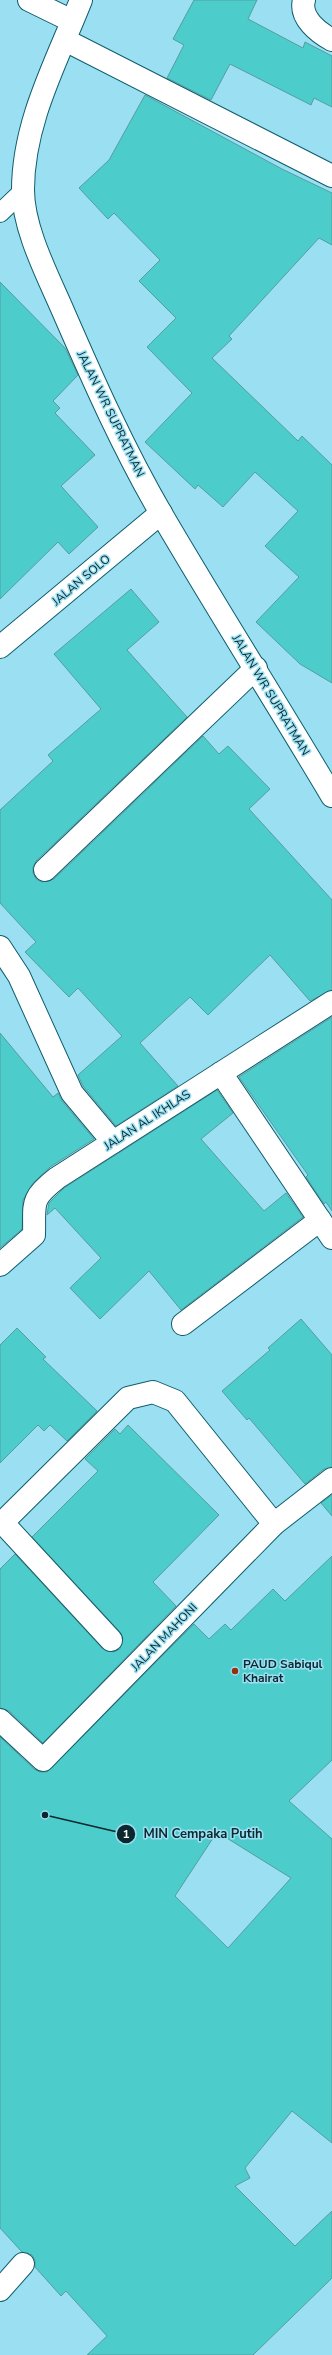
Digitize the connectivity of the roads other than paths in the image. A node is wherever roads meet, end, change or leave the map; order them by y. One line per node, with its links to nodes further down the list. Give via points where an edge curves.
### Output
1 (28, 0): 4 (street)
2 (81, 0): 4 (street, JALAN WR SUPRATMAN)
3 (304, 0): 5 (street, via 308,20 316,30)
4 (69, 31): 6 (street); 7 (street, JALAN WR SUPRATMAN, via 40,99 29,136)
5 (332, 40)
6 (332, 176)
7 (23, 191): 8 (lane); 9 (street, JALAN WR SUPRATMAN, via 27,219 91,376)
8 (0, 213)
9 (161, 513): 10 (street, JALAN SOLO); 11 (street, JALAN WR SUPRATMAN)
10 (0, 647)
11 (256, 668): 12 (street, JALAN WR SUPRATMAN); 13 (street)
12 (332, 796)
13 (45, 870)
14 (0, 947): 17 (street, via 19,976 72,1092)
15 (332, 1002): 16 (street, JALAN AL IKHLAS)
16 (221, 1073): 17 (street, JALAN AL IKHLAS); 18 (street)
17 (114, 1142): 20 (street, JALAN AL IKHLAS, via 44,1188 36,1198 33,1211 34,1235)
18 (320, 1220): 19 (street); 21 (street)
19 (332, 1238)
20 (0, 1264)
21 (183, 1324)
22 (332, 1479): 24 (street, JALAN MAHONI)
23 (1, 1524): 24 (street, via 128,1398 153,1392 175,1401); 25 (street)
24 (274, 1524): 26 (street, JALAN MAHONI, via 43,1760)
25 (111, 1640)
26 (0, 1720)
27 (23, 2264): 28 (street)
28 (0, 2290)

